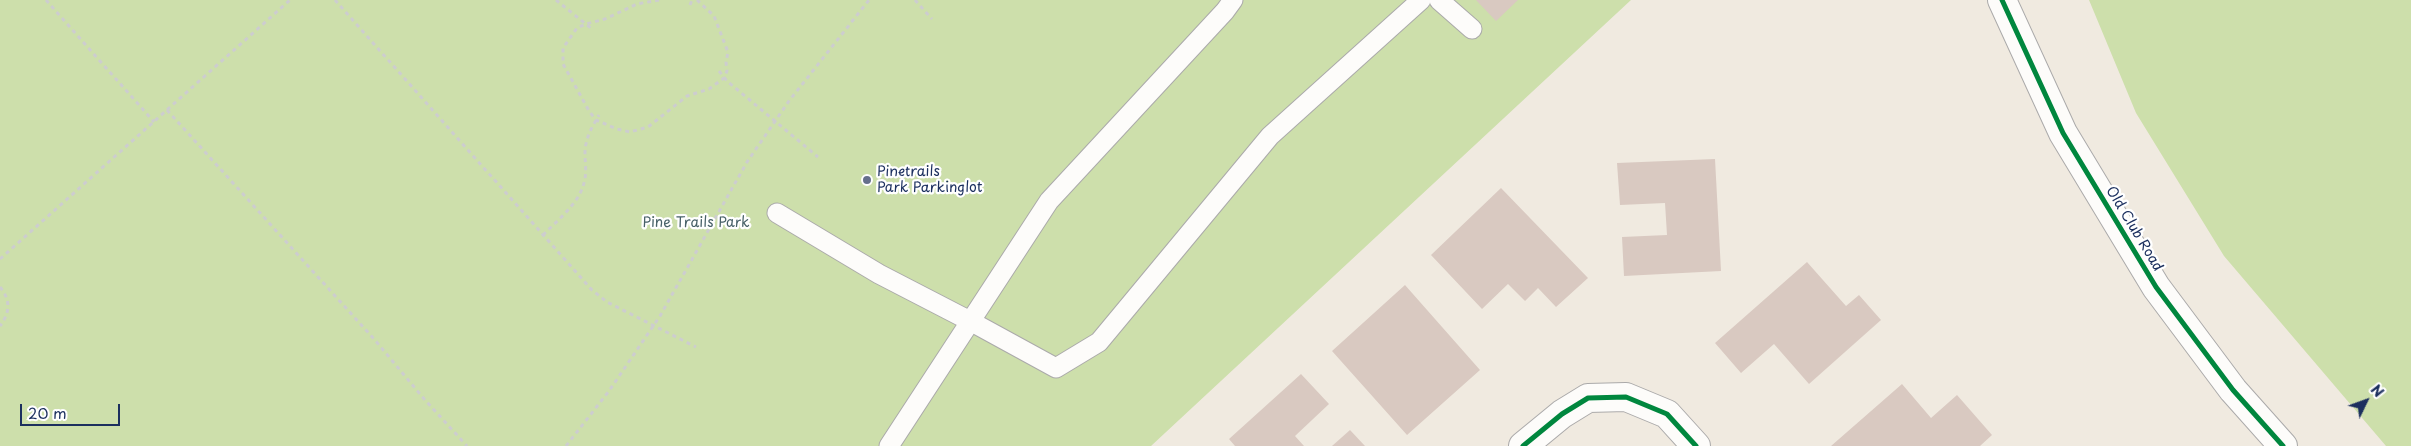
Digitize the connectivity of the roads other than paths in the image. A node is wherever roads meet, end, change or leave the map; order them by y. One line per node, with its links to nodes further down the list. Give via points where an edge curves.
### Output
1 (1233, 0): 7 (lane, via 1049,201)
2 (1421, 0): 7 (lane, via 1270,136 1099,342 1056,368)
3 (1439, 0): 5 (lane)
4 (2002, 0): 11 (street, Old Club Road, via 2063,133 2156,288 2233,390)
5 (1472, 29)
6 (777, 213): 7 (lane, via 878,274)
7 (970, 321): 8 (lane)
8 (889, 446)
9 (1523, 446): 10 (street, via 1562,414 1588,398 1626,397 1667,414)
10 (1696, 446)
11 (2283, 446)

